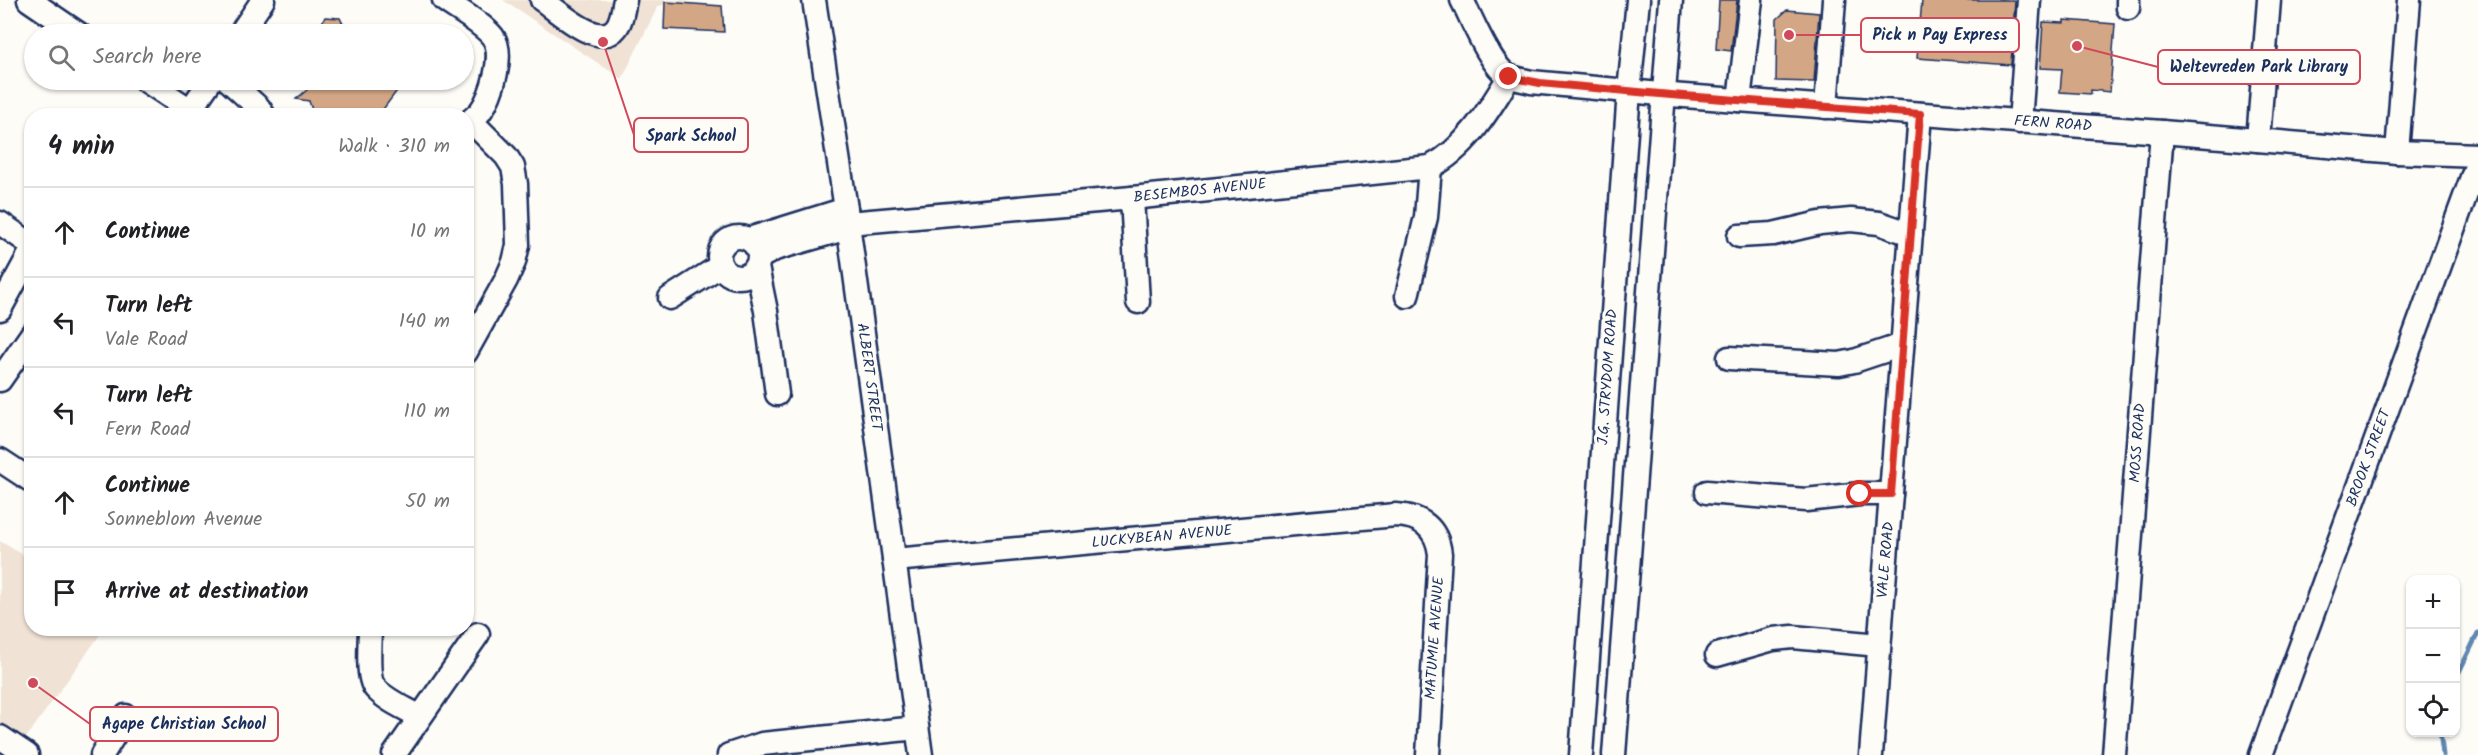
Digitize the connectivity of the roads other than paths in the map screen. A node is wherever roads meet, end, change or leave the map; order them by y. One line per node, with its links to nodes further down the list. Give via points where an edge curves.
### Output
1 (29, 0): 15 (street)
2 (262, 0): 16 (street)
3 (444, 0): 29 (street, via 491,34 497,48 494,79 481,111)
4 (542, 0): 5 (street, via 587,31 603,36 619,25)
5 (625, 0)
6 (814, 0): 39 (street, ALBERT STREET)
7 (1462, 0): 17 (street, via 1492,57)
8 (1638, 0): 21 (street, J.G. STRYDOM ROAD)
9 (1671, 0): 22 (street)
10 (1750, 0): 23 (street)
11 (1834, 0): 24 (street)
12 (2029, 0): 30 (street)
13 (2269, 0): 33 (street)
14 (2409, 0): 34 (street)
15 (65, 24)
16 (246, 24)
17 (1509, 77): 21 (street, FERN ROAD); 37 (street, BESEMBOS AVENUE, via 1488,111 1459,145)
18 (159, 90): 25 (street)
19 (204, 90): 26 (street)
20 (239, 90): 27 (street)
21 (1629, 91): 22 (street, FERN ROAD); 77 (street, J.G. STRYDOM ROAD)
22 (1665, 94): 23 (street, FERN ROAD); 78 (street)
23 (1739, 100): 24 (street, FERN ROAD)
24 (1826, 107): 28 (street, FERN ROAD)
25 (182, 108)
26 (191, 108)
27 (259, 108)
28 (1920, 114): 30 (street, FERN ROAD); 41 (street, VALE ROAD)
29 (474, 117)
30 (2020, 122): 32 (street, FERN ROAD)
31 (474, 127): 51 (street, via 513,167 518,245 506,280)
32 (2162, 132): 33 (street, FERN ROAD); 80 (street, MOSS ROAD)
33 (2258, 140): 34 (street, FERN ROAD)
34 (2397, 152): 35 (street, FERN ROAD)
35 (2478, 155)
36 (2478, 161): 81 (street, BROOK STREET)
37 (1430, 167): 38 (street, BESEMBOS AVENUE); 47 (street, via 1426,217)
38 (1132, 198): 39 (street, BESEMBOS AVENUE); 49 (street)
39 (847, 220): 44 (street, BESEMBOS AVENUE); 62 (street, ALBERT STREET)
40 (0, 223): 43 (street)
41 (1911, 234): 42 (street, via 1879,223 1851,220); 52 (street, VALE ROAD)
42 (1739, 236)
43 (24, 240)
44 (755, 254): 46 (street, via 749,275 728,274); 46 (street, via 739,236 729,239 718,255); 56 (street)
45 (24, 265): 50 (street)
46 (720, 266): 48 (street)
47 (1407, 296)
48 (670, 298)
49 (1138, 302)
50 (0, 309)
51 (474, 338)
52 (1902, 345): 54 (street, via 1839,364); 60 (street, VALE ROAD)
53 (24, 346): 55 (street)
54 (1730, 358)
55 (0, 380)
56 (777, 394)
57 (0, 460): 58 (street)
58 (24, 476)
59 (1707, 492): 60 (street, via 1806,500)
60 (1891, 494): 65 (street, VALE ROAD)
61 (1427, 524): 62 (street, LUCKYBEAN AVENUE, via 1396,515); 76 (street, MATUMIE AVENUE, via 1436,535 1440,554)
62 (894, 560): 69 (street, ALBERT STREET)
63 (478, 634): 68 (street)
64 (370, 636): 68 (street, via 371,681 375,689)
65 (1879, 645): 66 (street, via 1793,637); 79 (street, VALE ROAD)
66 (1717, 655)
67 (126, 716): 72 (street)
68 (420, 717): 73 (street)
69 (917, 728): 74 (street, via 762,744); 75 (street, ALBERT STREET)
70 (0, 737): 71 (street)
71 (27, 755)
72 (102, 755)
73 (394, 755)
74 (729, 755)
75 (921, 755)
76 (1428, 755)
77 (1581, 755)
78 (1614, 755)
79 (1871, 755)
80 (2114, 755)
81 (2261, 755)

